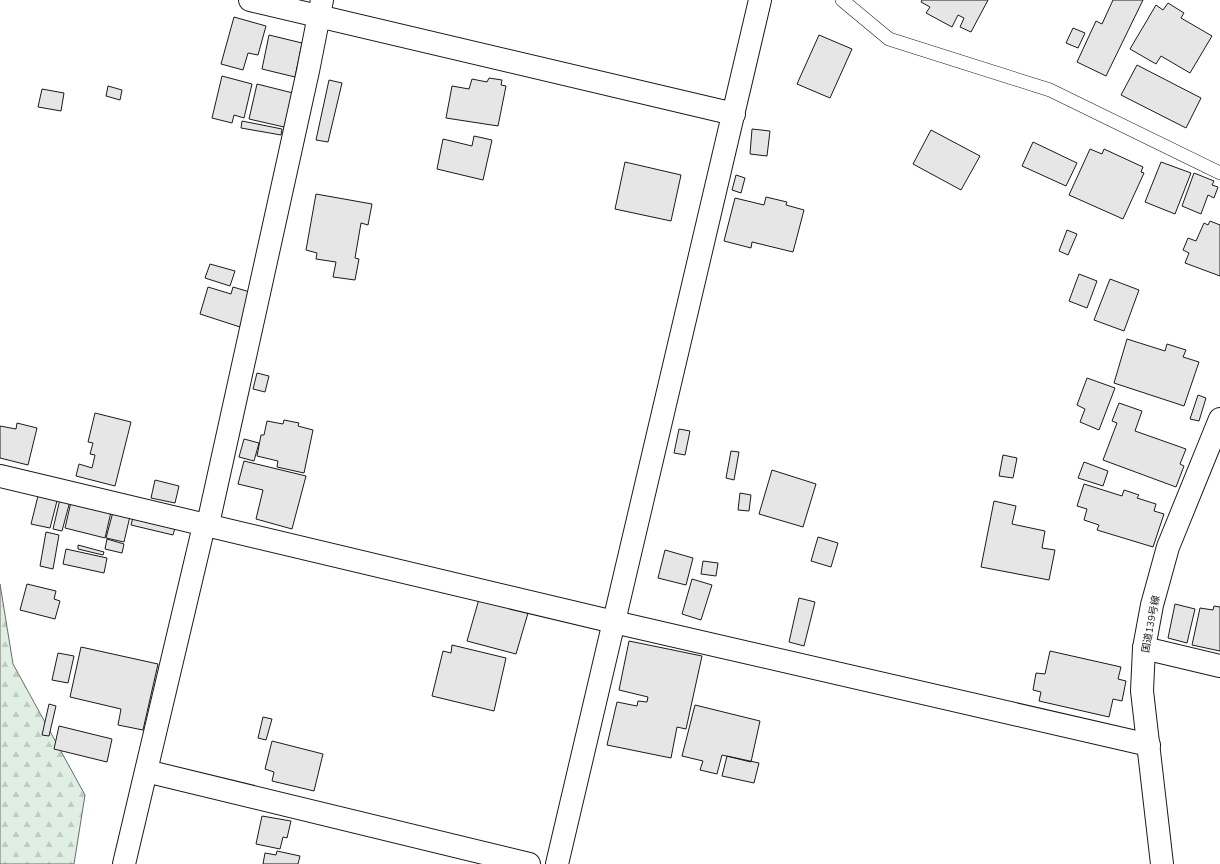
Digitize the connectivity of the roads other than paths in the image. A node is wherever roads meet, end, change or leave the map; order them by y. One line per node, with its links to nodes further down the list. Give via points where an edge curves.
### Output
1 (250, 0): 4 (main road)
2 (760, 0): 5 (main road)
3 (842, 0): 6 (lane, via 889,39 1050,90)
4 (320, 8): 5 (main road); 9 (main road)
5 (734, 114): 10 (main road)
6 (1220, 173)
7 (1220, 419): 11 (main road, 国道139号線, via 1168,547 1152,605)
8 (0, 476): 9 (main road)
9 (208, 524): 10 (main road); 14 (main road, via 202,534)
10 (614, 622): 13 (main road); 17 (main road)
11 (1144, 648): 12 (main road); 13 (main road, 国道139号線, via 1142,691)
12 (1220, 666)
13 (1149, 745): 18 (main road, 国道139号線)
14 (146, 771): 15 (main road); 16 (main road)
15 (124, 864)
16 (529, 864)
17 (558, 864)
18 (1162, 864)

